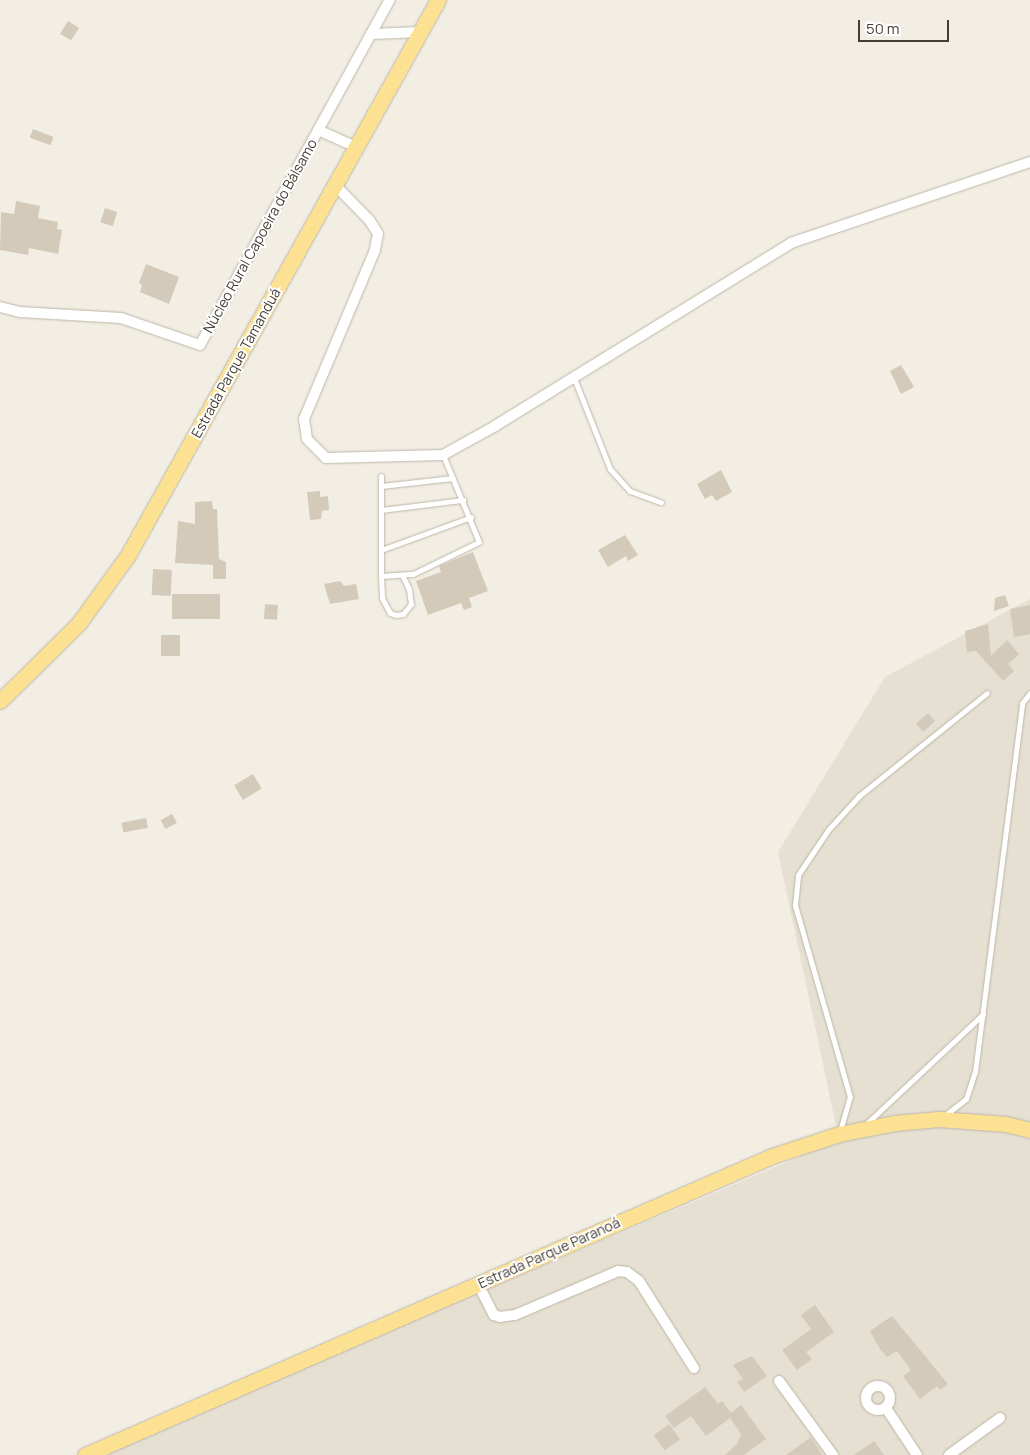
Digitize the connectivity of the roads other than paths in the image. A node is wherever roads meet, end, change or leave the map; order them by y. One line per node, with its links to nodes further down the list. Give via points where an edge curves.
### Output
1 (390, 0): 4 (street, Núcleo Rural Capoeira do Bálsamo)
2 (438, 0): 3 (main road, Estrada Parque Tamanduá)
3 (420, 32): 4 (street); 6 (main road, Estrada Parque Tamanduá)
4 (371, 34): 5 (street, Núcleo Rural Capoeira do Bálsamo)
5 (318, 130): 6 (street); 9 (street, Núcleo Rural Capoeira do Bálsamo, via 200,345 121,318 20,312)
6 (356, 147): 8 (main road, Estrada Parque Tamanduá)
7 (1030, 162): 10 (street, via 791,243)
8 (335, 185): 11 (street, via 370,221 378,234 304,419 307,439 326,458); 24 (main road, Estrada Parque Tamanduá, via 128,555 79,623)
9 (0, 307)
10 (574, 377): 11 (street); 16 (lane, via 610,469 630,490)
11 (443, 455): 13 (lane)
12 (381, 476): 14 (lane)
13 (453, 478): 14 (lane); 15 (lane)
14 (381, 486): 17 (lane)
15 (463, 500): 17 (lane); 18 (lane)
16 (661, 502)
17 (381, 510): 19 (lane)
18 (471, 517): 19 (lane); 21 (lane, via 480,538 477,545)
19 (381, 550): 20 (lane)
20 (381, 576): 21 (lane); 21 (lane, via 382,598 390,613 396,615 403,614 411,604 410,589)
21 (403, 577)
22 (987, 693): 29 (lane, via 859,796 828,830 798,875 795,905 850,1097)
23 (1030, 693): 25 (lane, via 1022,703)
24 (0, 701)
25 (983, 1013): 26 (lane, via 972,1088 966,1099); 27 (lane)
26 (940, 1119): 27 (main road, Estrada Parque Paranoá); 28 (main road, Estrada Parque Paranoá, via 1006,1124)
27 (860, 1130): 29 (main road, Estrada Parque Paranoá)
28 (1030, 1130)
29 (839, 1134): 30 (main road, Estrada Parque Paranoá, via 772,1156)
30 (478, 1284): 31 (street, via 494,1315 500,1317 515,1315 618,1271 627,1272 639,1281); 35 (main road, Estrada Parque Paranoá)
31 (694, 1368)
32 (779, 1381): 36 (street)
33 (886, 1408): 37 (street)
34 (1000, 1418): 38 (street)
35 (85, 1455)
36 (833, 1455)
37 (917, 1455)
38 (949, 1455)

